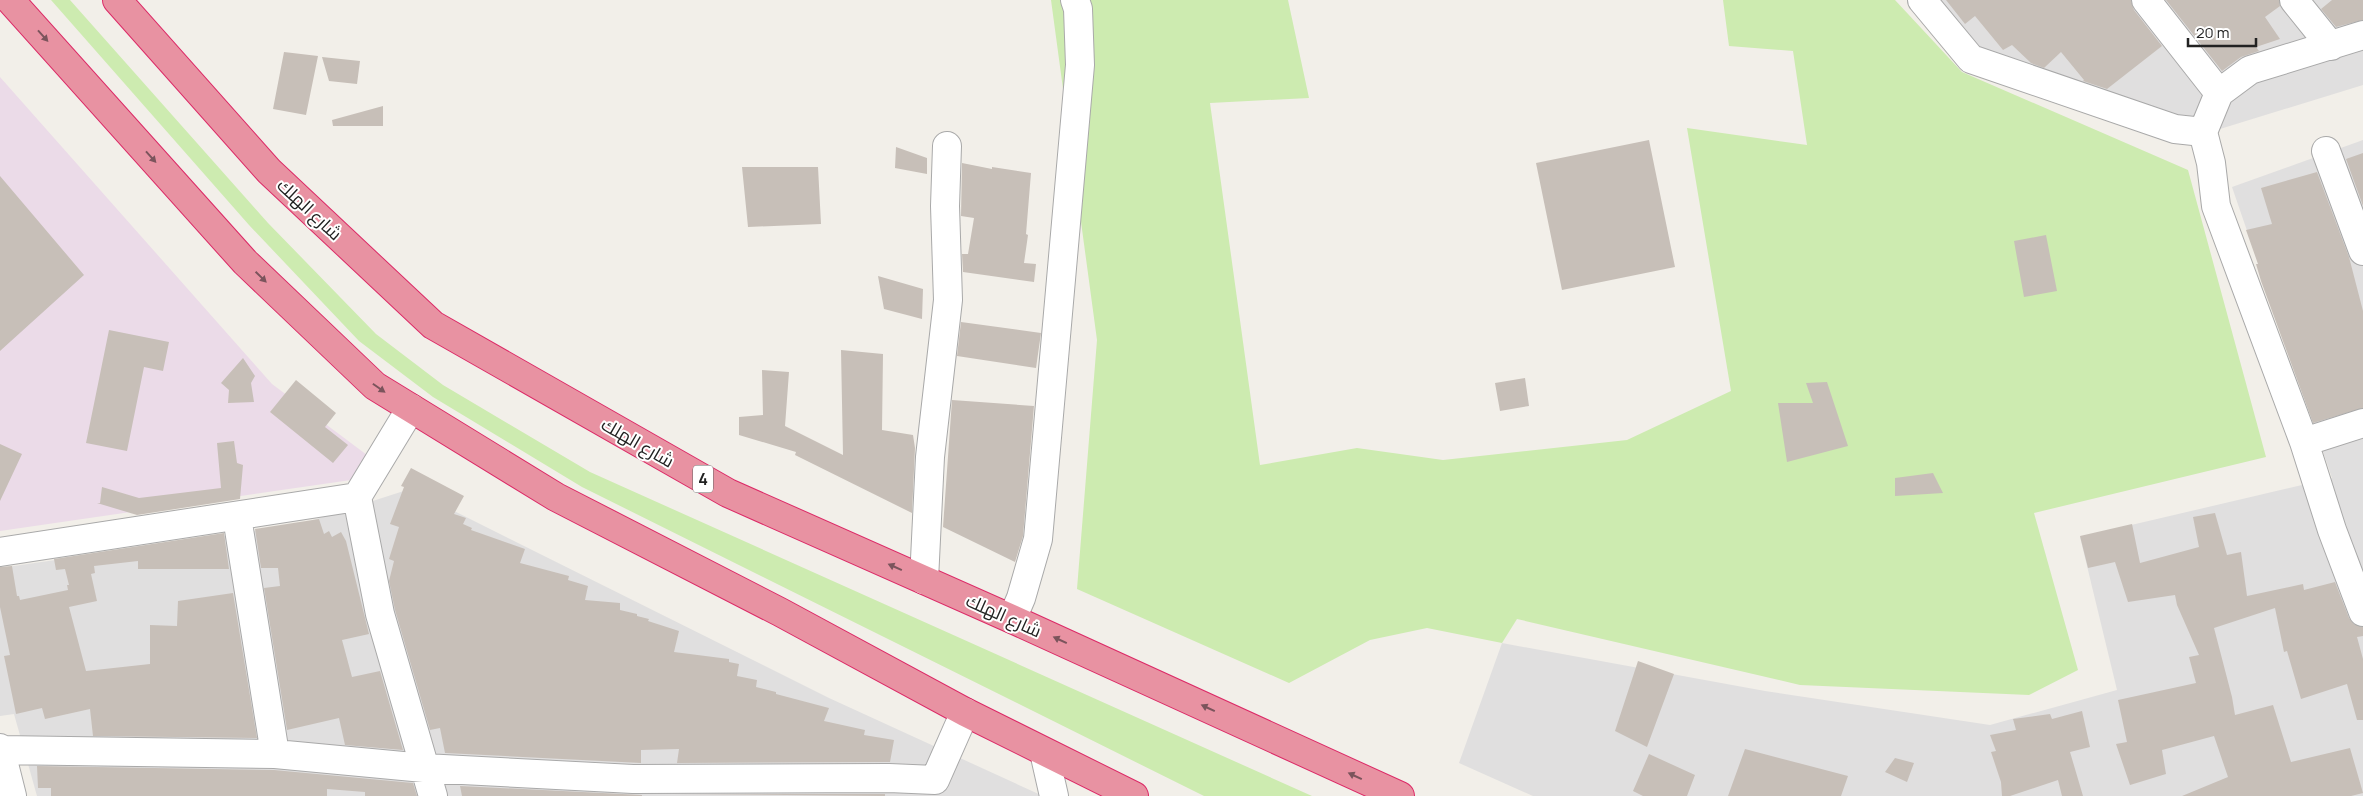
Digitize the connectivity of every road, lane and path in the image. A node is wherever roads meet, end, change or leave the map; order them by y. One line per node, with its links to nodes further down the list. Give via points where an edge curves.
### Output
1 (10, 0): 14 (highway, one-way to 14, via 245,262 375,386)
2 (117, 0): 20 (highway, شارع الهلك / 4, one-way to 2, via 728,493 433,325 269,171)
3 (1075, 0): 22 (street, via 1080,65 1038,539)
4 (1922, 0): 10 (street, via 1971,59 2174,129)
5 (2146, 0): 9 (street)
6 (2294, 0): 8 (street)
7 (2363, 35): 8 (street)
8 (2331, 46): 9 (street, via 2250,70)
9 (2219, 93): 10 (street)
10 (2203, 132): 16 (street, via 2211,163 2216,206)
11 (947, 146): 20 (street, via 948,300 930,457)
12 (2326, 151): 13 (street)
13 (2363, 251)
14 (411, 408): 17 (street); 23 (highway, via 556,497)
15 (2363, 423): 16 (street)
16 (2304, 442): 21 (street)
17 (357, 497): 18 (street); 27 (street, via 380,614)
18 (237, 517): 19 (street); 26 (street)
19 (0, 552)
20 (924, 580): 22 (highway, شارع الهلك / 4)
21 (2363, 612)
22 (1012, 618): 32 (highway, شارع الهلك / 4, one-way to 22)
23 (965, 712): 25 (highway); 27 (street, via 935,780 633,780)
24 (0, 749): 26 (street); 28 (street)
25 (1044, 752): 30 (street); 31 (highway)
26 (275, 754): 27 (street)
27 (424, 768): 29 (street)
28 (12, 796)
29 (433, 796)
30 (1054, 796)
31 (1134, 796)
32 (1400, 796)

